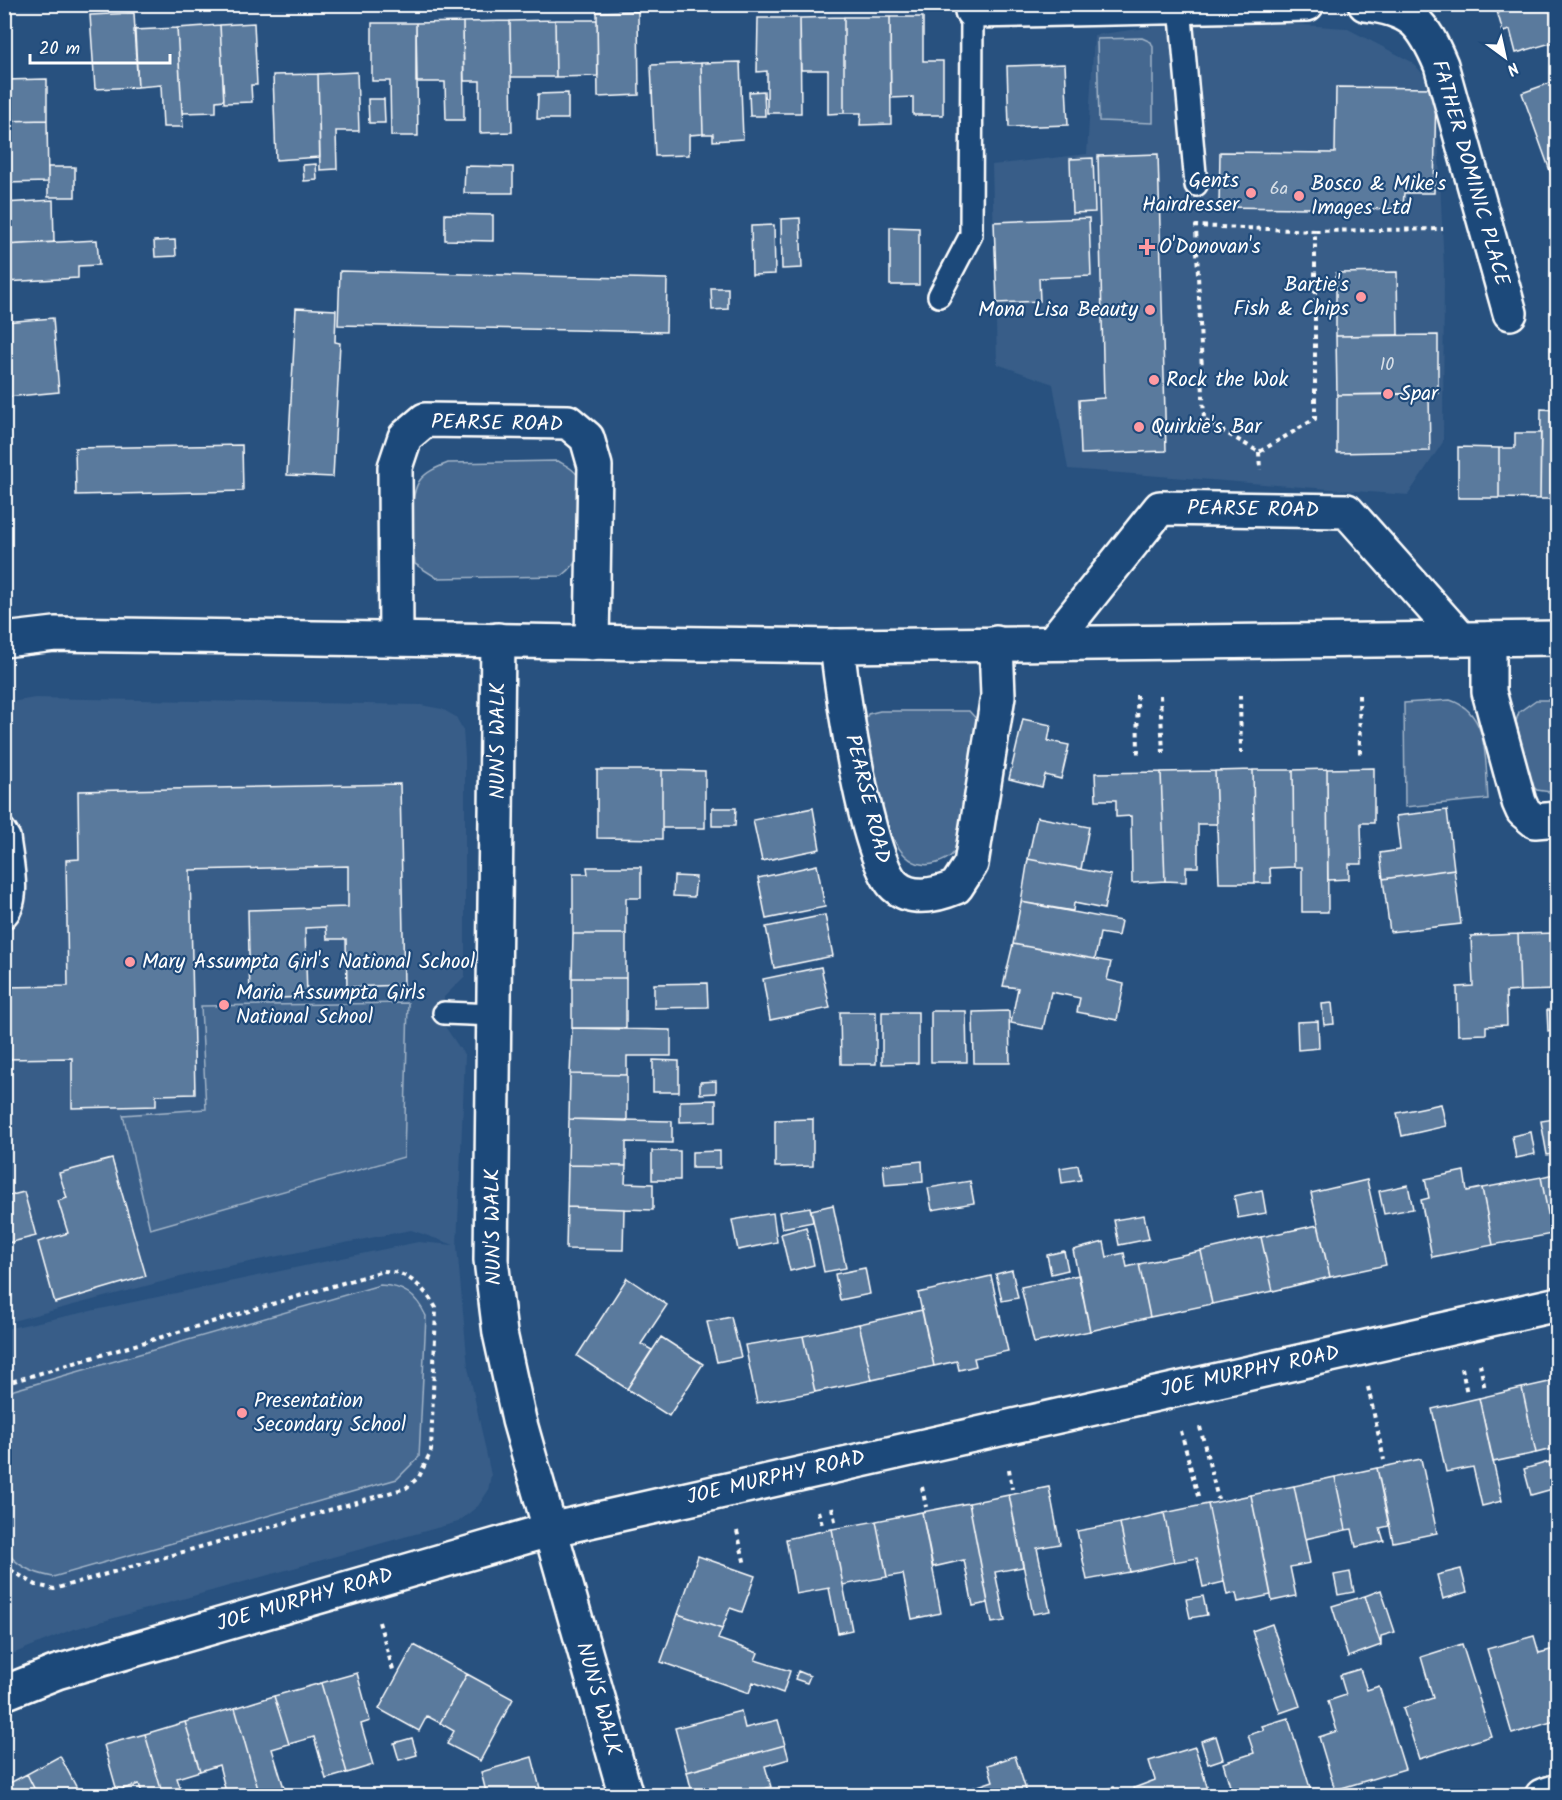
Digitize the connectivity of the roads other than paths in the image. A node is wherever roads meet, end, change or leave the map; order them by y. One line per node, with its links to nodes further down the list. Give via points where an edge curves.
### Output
1 (1307, 4): 4 (street)
2 (1365, 4): 8 (street, FATHER DOMINIC PLACE, via 1390,7 1410,15 1431,42 1441,65)
3 (1107, 6): 4 (street); 5 (street)
4 (1180, 6): 6 (lane)
5 (972, 8): 7 (lane, via 971,235)
6 (1196, 185)
7 (939, 296)
8 (1510, 313)
9 (1474, 638): 10 (street); 14 (street); 14 (street, PEARSE ROAD, via 1347,512 1160,508); 18 (street, via 1523,811 1535,821)
10 (1557, 638)
11 (396, 639): 12 (street, via 56,634); 13 (street); 15 (street, PEARSE ROAD, via 395,467 405,437 425,420 568,422 588,438 595,466)
12 (4, 640)
13 (498, 640): 15 (street); 22 (street, NUN'S WALK)
14 (1053, 642): 16 (street)
15 (592, 643): 17 (street)
16 (996, 643): 17 (street); 17 (street, PEARSE ROAD, via 998,696 971,864 956,887 928,895 908,894 894,885 881,866 845,709)
17 (837, 646)
18 (1557, 819)
19 (4, 829): 20 (lane, via 9,837 14,899)
20 (4, 918)
21 (444, 1012): 22 (lane)
22 (495, 1015): 24 (street, NUN'S WALK, via 491,1260 509,1377)
23 (1557, 1304): 24 (street, JOE MURPHY ROAD)
24 (549, 1530): 25 (street, JOE MURPHY ROAD, via 57,1672); 27 (street, NUN'S WALK)
25 (4, 1693)
26 (1557, 1791): 28 (street)
27 (627, 1796)
28 (1542, 1796)

